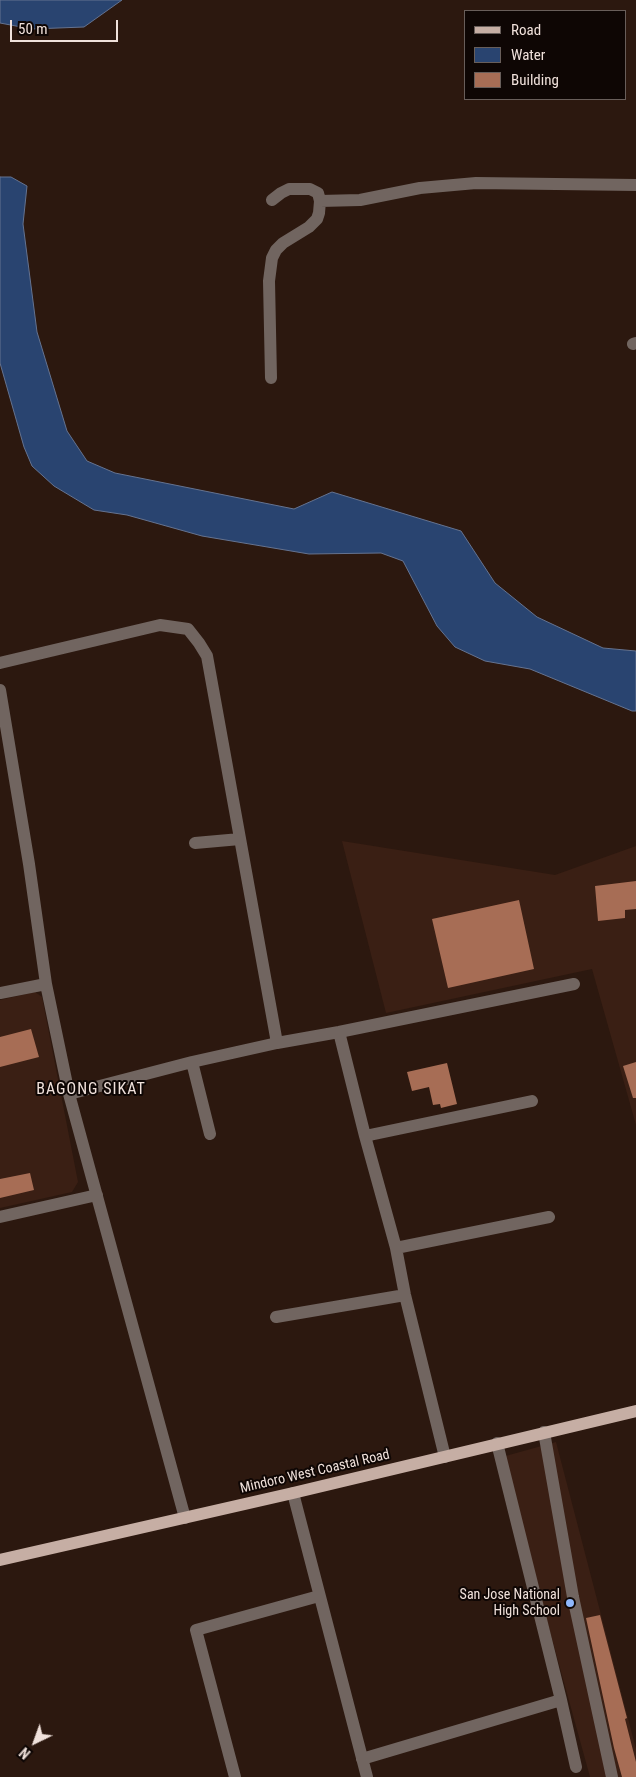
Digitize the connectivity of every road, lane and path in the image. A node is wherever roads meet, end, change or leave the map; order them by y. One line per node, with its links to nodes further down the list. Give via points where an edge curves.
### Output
1 (636, 185): 3 (street, via 476,183 420,188 360,200)
2 (272, 200): 3 (street, via 289,189 310,189 318,193)
3 (320, 201): 4 (street, via 317,219 283,243 272,258 268,281)
4 (271, 378)
5 (0, 664): 7 (street, via 160,625 188,629 206,656)
6 (0, 690): 9 (street)
7 (240, 839): 8 (street); 13 (street)
8 (195, 843)
9 (46, 984): 11 (street); 15 (street)
10 (574, 984): 12 (street)
11 (0, 993)
12 (339, 1032): 13 (street); 18 (street)
13 (277, 1043): 14 (street)
14 (192, 1062): 15 (street); 17 (street)
15 (69, 1094): 19 (street)
16 (532, 1101): 18 (street)
17 (210, 1134)
18 (365, 1136): 22 (street)
19 (97, 1195): 21 (street); 30 (street)
20 (549, 1217): 22 (street)
21 (0, 1218)
22 (396, 1248): 23 (street)
23 (405, 1295): 24 (street); 28 (street)
24 (276, 1317)
25 (636, 1411): 26 (main road, Mindoro West Coastal Road)
26 (544, 1432): 27 (main road, Mindoro West Coastal Road); 38 (street, via 573,1597)
27 (496, 1443): 28 (main road, Mindoro West Coastal Road); 33 (street)
28 (445, 1457): 29 (main road, Mindoro West Coastal Road)
29 (293, 1493): 30 (main road, Mindoro West Coastal Road); 32 (street)
30 (184, 1518): 31 (main road, Mindoro West Coastal Road)
31 (0, 1560)
32 (318, 1596): 34 (street); 36 (street, via 196,1630)
33 (561, 1700): 34 (street); 35 (street)
34 (362, 1760): 37 (street)
35 (576, 1767)
36 (235, 1777)
37 (367, 1777)
38 (612, 1777)

